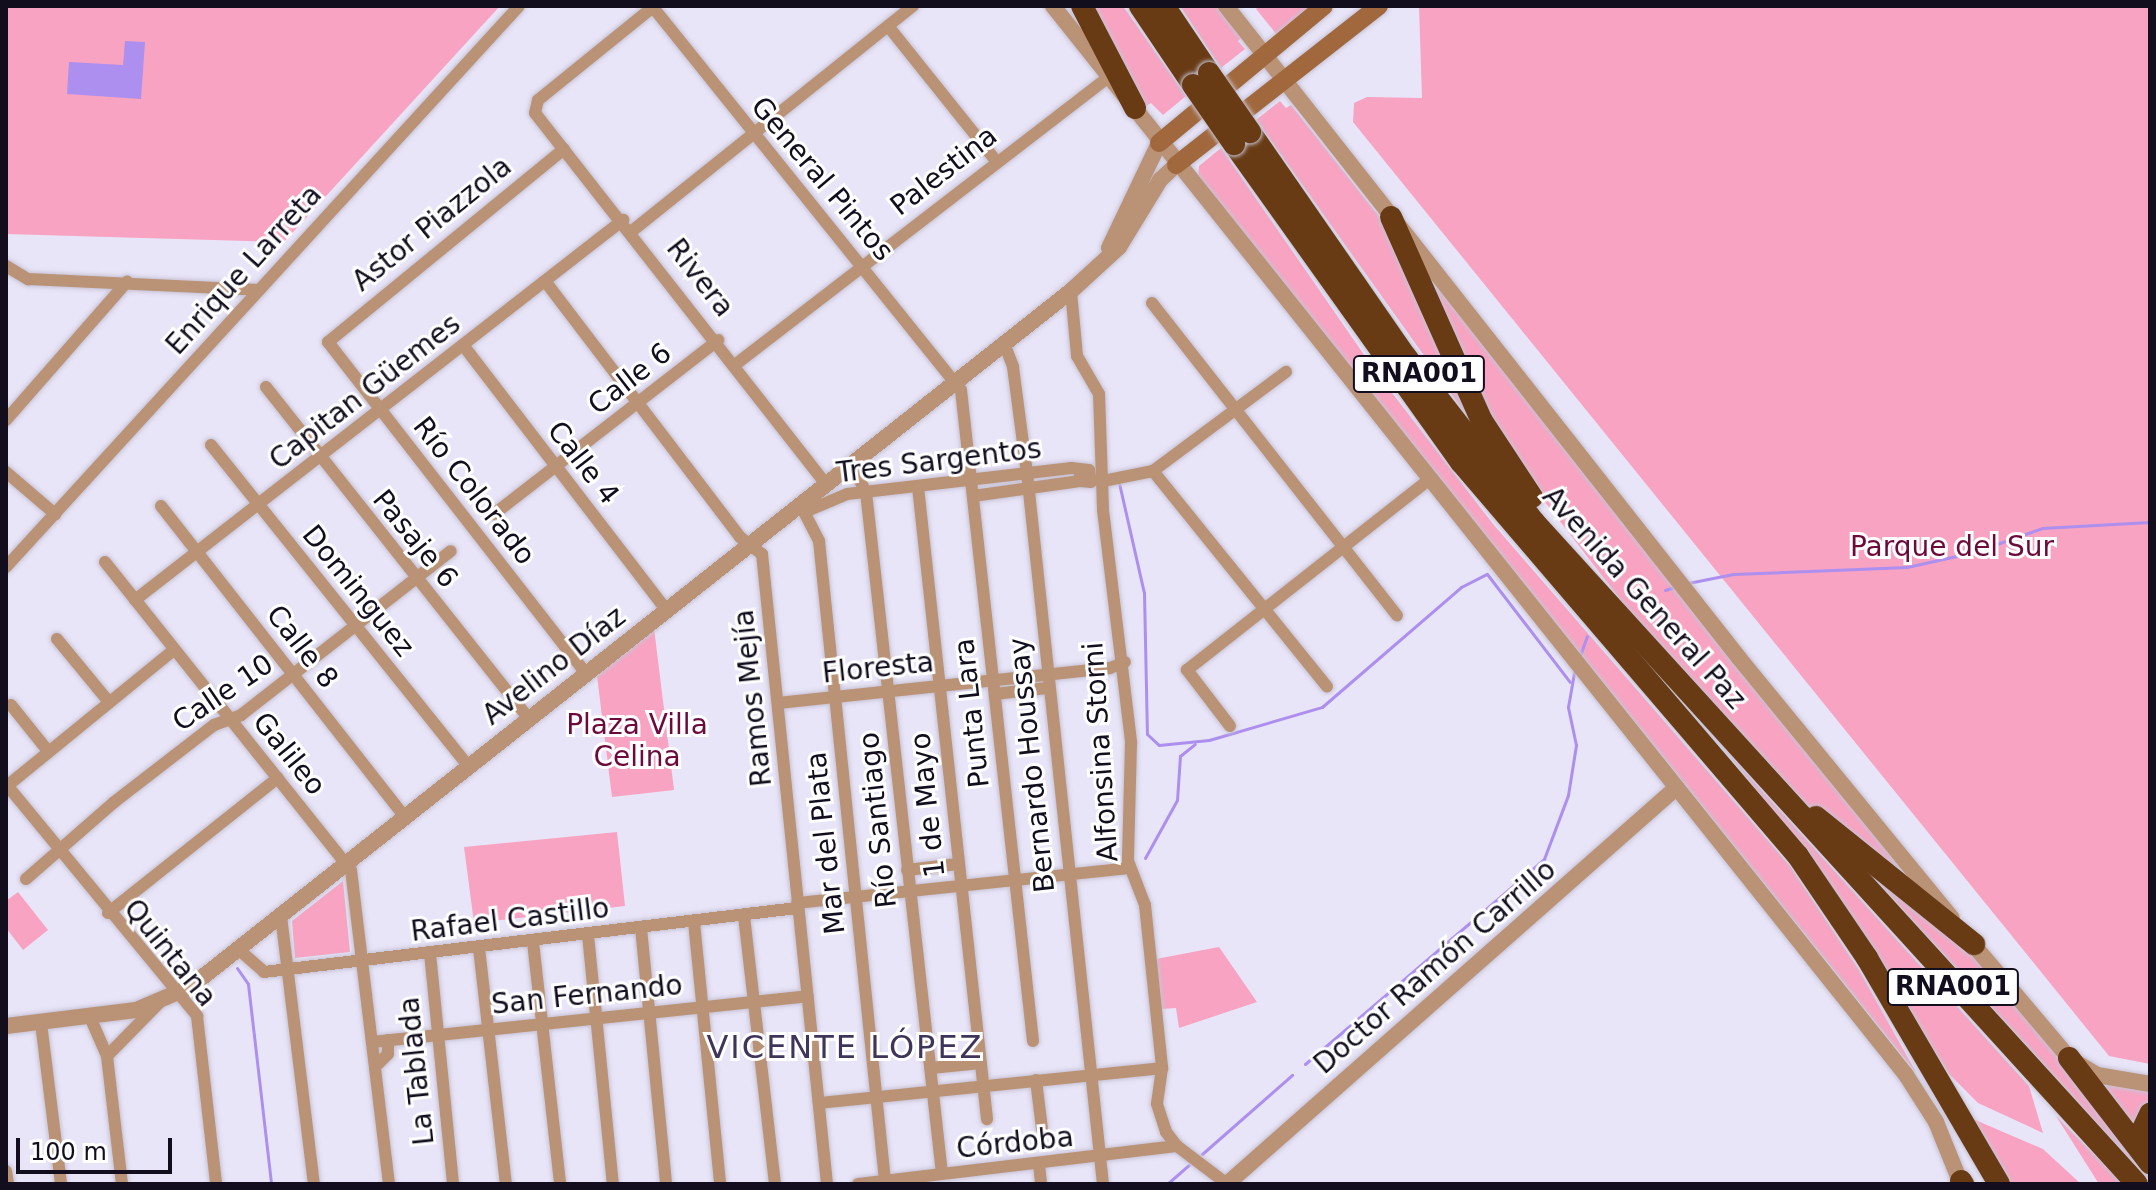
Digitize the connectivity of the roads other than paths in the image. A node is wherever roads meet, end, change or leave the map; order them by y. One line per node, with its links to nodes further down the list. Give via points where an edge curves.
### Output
1 (519, 6): 30 (street, Enrique Larreta)
2 (913, 6): 11 (street)
3 (1053, 6): 13 (street)
4 (1082, 6): 16 (highway)
5 (1140, 6): 14 (highway, Avenida General Paz / RNA001)
6 (1164, 6): 14 (highway, Avenida General Paz / RNA001)
7 (1226, 6): 12 (street, Avenida General Paz)
8 (1324, 6): 12 (main road)
9 (1379, 6): 15 (main road)
10 (653, 7): 17 (street, General Pintos); 19 (street, Rivera, via 535,105 535,113)
11 (888, 26): 17 (street); 20 (street)
12 (1265, 54): 15 (street, Avenida General Paz); 18 (main road)
13 (1107, 78): 16 (street); 20 (street, Palestina)
14 (1201, 79): 76 (highway, Avenida General Paz / RNA001, bridge, via 1408,394)
15 (1285, 80): 21 (main road); 22 (street, Avenida General Paz)
16 (1135, 108): 18 (street)
17 (752, 133): 24 (street); 25 (street, General Pintos)
18 (1159, 143): 21 (street); 26 (street, Avelino Díaz)
19 (564, 149): 23 (street, Rivera); 33 (street, Astor Piazzola)
20 (996, 161): 25 (street, Palestina)
21 (1176, 165): 26 (street, Avelino Díaz, via 1160,180 1127,238); 54 (street)
22 (1391, 217): 76 (highway, via 1497,448); 123 (street, Avenida General Paz)
23 (623, 220): 24 (street, Rivera); 28 (street, Capitan Güemes)
24 (632, 231): 34 (street, Rivera)
25 (862, 264): 37 (street, Palestina); 39 (street, General Pintos)
26 (1099, 267): 31 (street, Avelino Díaz)
27 (7, 269): 29 (street, via 28,279)
28 (545, 281): 36 (street, Capitan Güemes); 41 (street, Ramos Mejía)
29 (127, 282): 30 (street); 44 (street)
30 (259, 290): 65 (street, Enrique Larreta)
31 (1071, 291): 35 (street, Avelino Díaz); 55 (street, Alfonsina Storni, via 1077,356 1099,394)
32 (1152, 303): 43 (street)
33 (329, 337): 42 (street, Río Colorado, via 329,347)
34 (718, 340): 37 (street, Rivera); 41 (street, Calle 6)
35 (1004, 343): 39 (street, Avelino Díaz); 51 (street, Bernardo Houssay, via 1013,367)
36 (463, 345): 42 (street, Capitan Güemes); 48 (street, Calle 4)
37 (736, 364): 56 (street, Rivera)
38 (1286, 372): 43 (street)
39 (956, 381): 47 (street, Avelino Díaz); 52 (street, Punta Lara)
40 (266, 387): 46 (street, Pasaje 6)
41 (638, 405): 48 (street, Calle 6); 67 (street, Ramos Mejía)
42 (380, 409): 46 (street, Capitan Güemes); 83 (street, Río Colorado)
43 (1234, 409): 49 (street); 68 (street)
44 (6, 420)
45 (211, 445): 63 (street, Dominguez)
46 (320, 459): 63 (street, Capitan Güemes); 73 (street, Pasaje 6)
47 (851, 464): 56 (street, Avelino Díaz); 59 (street, Río Santiago)
48 (556, 468): 66 (street, Calle 6); 77 (street, Calle 4)
49 (1153, 471): 55 (street); 75 (street)
50 (6, 472): 65 (street)
51 (1027, 473): 52 (street, Tres Sargentos); 53 (street, Tres Sargentos); 58 (street, Bernardo Houssay)
52 (972, 479): 57 (street, Tres Sargentos); 60 (street, Punta Lara)
53 (1082, 479): 58 (street, Tres Sargentos); 61 (street, via 1094,497)
54 (1430, 479): 68 (street); 102 (street)
55 (1103, 481): 61 (street, Alfonsina Storni)
56 (826, 484): 64 (street, Avelino Díaz)
57 (918, 487): 59 (street, Tres Sargentos); 86 (street, 1 de Mayo)
58 (1028, 490): 60 (street, Tres Sargentos); 85 (street, Bernardo Houssay)
59 (866, 492): 64 (street, Tres Sargentos); 89 (street, Río Santiago)
60 (973, 496): 88 (street, Punta Lara)
61 (1103, 499): 82 (street, Alfonsina Storni)
62 (161, 506): 70 (street, Calle 8)
63 (260, 506): 70 (street, Capitan Güemes); 79 (street, Dominguez)
64 (804, 508): 67 (street, Avelino Díaz); 90 (street, Mar del Plata, via 819,541)
65 (55, 514): 72 (street, Enrique Larreta)
66 (494, 514)
67 (750, 545): 77 (street, Avelino Díaz); 92 (street, Ramos Mejía, via 764,563)
68 (1344, 546): 75 (street); 78 (street)
69 (451, 551): 73 (street, Calle 10)
70 (197, 552): 74 (street, Capitan Güemes); 84 (street, Calle 8)
71 (105, 562): 74 (street, Galileo)
72 (6, 567)
73 (417, 580): 79 (street, Calle 10); 95 (street, Pasaje 6)
74 (135, 600): 81 (street, Galileo)
75 (1265, 606): 87 (street); 96 (street, via 1187,670)
76 (1595, 607): 101 (highway, Avenida General Paz / RNA001); 189 (highway, Avenida General Paz / RNA001, via 1625,656 1745,789 1826,894)
77 (666, 610): 83 (street, Avelino Díaz)
78 (1397, 616)
79 (357, 628): 84 (street, Calle 10); 98 (street, Dominguez)
80 (57, 639): 91 (street)
81 (174, 650): 91 (street); 94 (street, Galileo)
82 (1125, 662): 85 (street); 107 (street, Alfonsina Storni)
83 (586, 674): 95 (street, Avelino Díaz)
84 (294, 675): 94 (street, Calle 10); 103 (street, Calle 8)
85 (1047, 681): 88 (street, Floresta); 109 (street, Bernardo Houssay)
86 (939, 686): 88 (street, Floresta); 89 (street, Floresta); 106 (street, 1 de Mayo)
87 (1327, 687)
88 (994, 688): 111 (street, Punta Lara)
89 (888, 692): 90 (street, Floresta); 108 (street, Río Santiago)
90 (834, 697): 92 (street, Floresta); 114 (street, Mar del Plata)
91 (109, 702): 97 (street)
92 (778, 703): 115 (street, Ramos Mejía)
93 (11, 705): 97 (street)
94 (230, 719): 99 (street, Galileo); 104 (street, Calle 10, via 203,733)
95 (529, 719): 98 (street, Avelino Díaz)
96 (1230, 726)
97 (48, 751): 100 (street)
98 (469, 767): 103 (street, Avelino Díaz)
99 (278, 778): 105 (street, Galileo); 116 (street)
100 (7, 785): 104 (street, Quintana)
101 (1772, 787): 123 (highway); 190 (highway, Avenida General Paz / RNA001)
102 (1676, 788): 170 (street, via 1906,1075 1936,1122); 188 (street, Doctor Ramón Carrillo)
103 (405, 817): 105 (street, Avelino Díaz)
104 (58, 851): 110 (street, Calle 10); 116 (street, Quintana)
105 (347, 863): 117 (street, Avelino Díaz); 127 (street)
106 (958, 864): 108 (street); 112 (street, 1 de Mayo)
107 (1130, 868): 109 (street, Rafael Castillo); 150 (street, Alfonsina Storni, via 1145,905)
108 (907, 870): 113 (street, Río Santiago)
109 (1068, 876): 111 (street, Rafael Castillo); 151 (street, Bernardo Houssay)
110 (26, 879)
111 (1014, 881): 112 (street, Rafael Castillo); 143 (street, Punta Lara)
112 (961, 887): 113 (street, Rafael Castillo); 147 (street, 1 de Mayo)
113 (910, 892): 114 (street, Rafael Castillo); 149 (street, Río Santiago)
114 (856, 897): 115 (street, Rafael Castillo); 156 (street, Mar del Plata)
115 (797, 905): 118 (street, Rafael Castillo); 130 (street, Ramos Mejía)
116 (108, 913): 129 (street, Quintana)
117 (281, 916): 125 (street, Avelino Díaz); 128 (street)
118 (744, 916): 119 (street, Rafael Castillo); 131 (street)
119 (694, 922): 120 (street, Rafael Castillo); 133 (street)
120 (641, 928): 121 (street, Rafael Castillo); 134 (street)
121 (588, 935): 122 (street, Rafael Castillo); 136 (street)
122 (533, 942): 124 (street, Rafael Castillo); 138 (street)
123 (1974, 944): 146 (street, Avenida General Paz)
124 (479, 948): 126 (street, Rafael Castillo); 140 (street)
125 (238, 949): 128 (street, Rafael Castillo, via 259,971); 129 (street, Avelino Díaz)
126 (430, 953): 127 (street, Rafael Castillo); 141 (street, La Tablada)
127 (363, 962): 128 (street, Rafael Castillo); 144 (street)
128 (291, 970): 175 (street)
129 (178, 995): 132 (street, Avelino Díaz); 174 (street, Quintana, via 200,1025)
130 (808, 996): 131 (street, San Fernando); 157 (street, Ramos Mejía)
131 (754, 1001): 133 (street, San Fernando); 183 (street)
132 (159, 1003): 135 (street, Avelino Díaz); 145 (street)
133 (703, 1007): 134 (street, San Fernando); 182 (street)
134 (649, 1013): 136 (street, San Fernando); 181 (street)
135 (90, 1017): 137 (street, Avelino Díaz); 145 (street)
136 (597, 1018): 138 (street, San Fernando); 180 (street)
137 (41, 1023): 139 (street, Avelino Díaz); 172 (street)
138 (542, 1025): 140 (street, San Fernando); 179 (street)
139 (6, 1026)
140 (488, 1030): 141 (street, San Fernando); 178 (street)
141 (438, 1035): 142 (street, San Fernando); 177 (street, La Tablada)
142 (388, 1040): 144 (street, San Fernando); 148 (street, via 388,1054)
143 (1033, 1041)
144 (372, 1042): 148 (street)
145 (107, 1056): 173 (street)
146 (2069, 1058): 154 (street, Avenida General Paz, via 2097,1075); 163 (highway)
147 (981, 1063): 149 (street); 153 (street, 1 de Mayo)
148 (378, 1064): 176 (street)
149 (931, 1068): 155 (street, Río Santiago)
150 (1162, 1068): 151 (street); 161 (street, Alfonsina Storni, via 1157,1104)
151 (1089, 1075): 152 (street); 162 (street, Bernardo Houssay)
152 (1036, 1080): 153 (street); 160 (street)
153 (984, 1084): 155 (street); 159 (street, 1 de Mayo)
154 (2150, 1084)
155 (932, 1088): 156 (street); 166 (street, Río Santiago)
156 (877, 1095): 157 (street); 168 (street, Mar del Plata)
157 (819, 1103): 184 (street, Ramos Mejía)
158 (2150, 1114): 163 (highway, via 2143,1136)
159 (987, 1119)
160 (1042, 1129)
161 (1177, 1146): 162 (street, Córdoba); 188 (street, Alfonsina Storni)
162 (1100, 1158): 164 (street, Córdoba); 187 (street, Bernardo Houssay)
163 (2149, 1161)
164 (1039, 1164): 167 (street, Córdoba); 186 (street)
165 (6, 1171): 171 (street)
166 (942, 1174): 167 (street, Córdoba); 169 (street, Córdoba)
167 (976, 1178)
168 (885, 1181): 169 (street, Córdoba); 185 (street, Córdoba)
169 (914, 1181)
170 (1962, 1183)
171 (8, 1184)
172 (61, 1184)
173 (122, 1184)
174 (216, 1184)
175 (314, 1184)
176 (389, 1184)
177 (453, 1184)
178 (506, 1184)
179 (560, 1184)
180 (613, 1184)
181 (666, 1184)
182 (720, 1184)
183 (775, 1184)
184 (827, 1184)
185 (858, 1184)
186 (1041, 1184)
187 (1103, 1184)
188 (1227, 1184)
189 (1999, 1184)
190 (2137, 1184)

